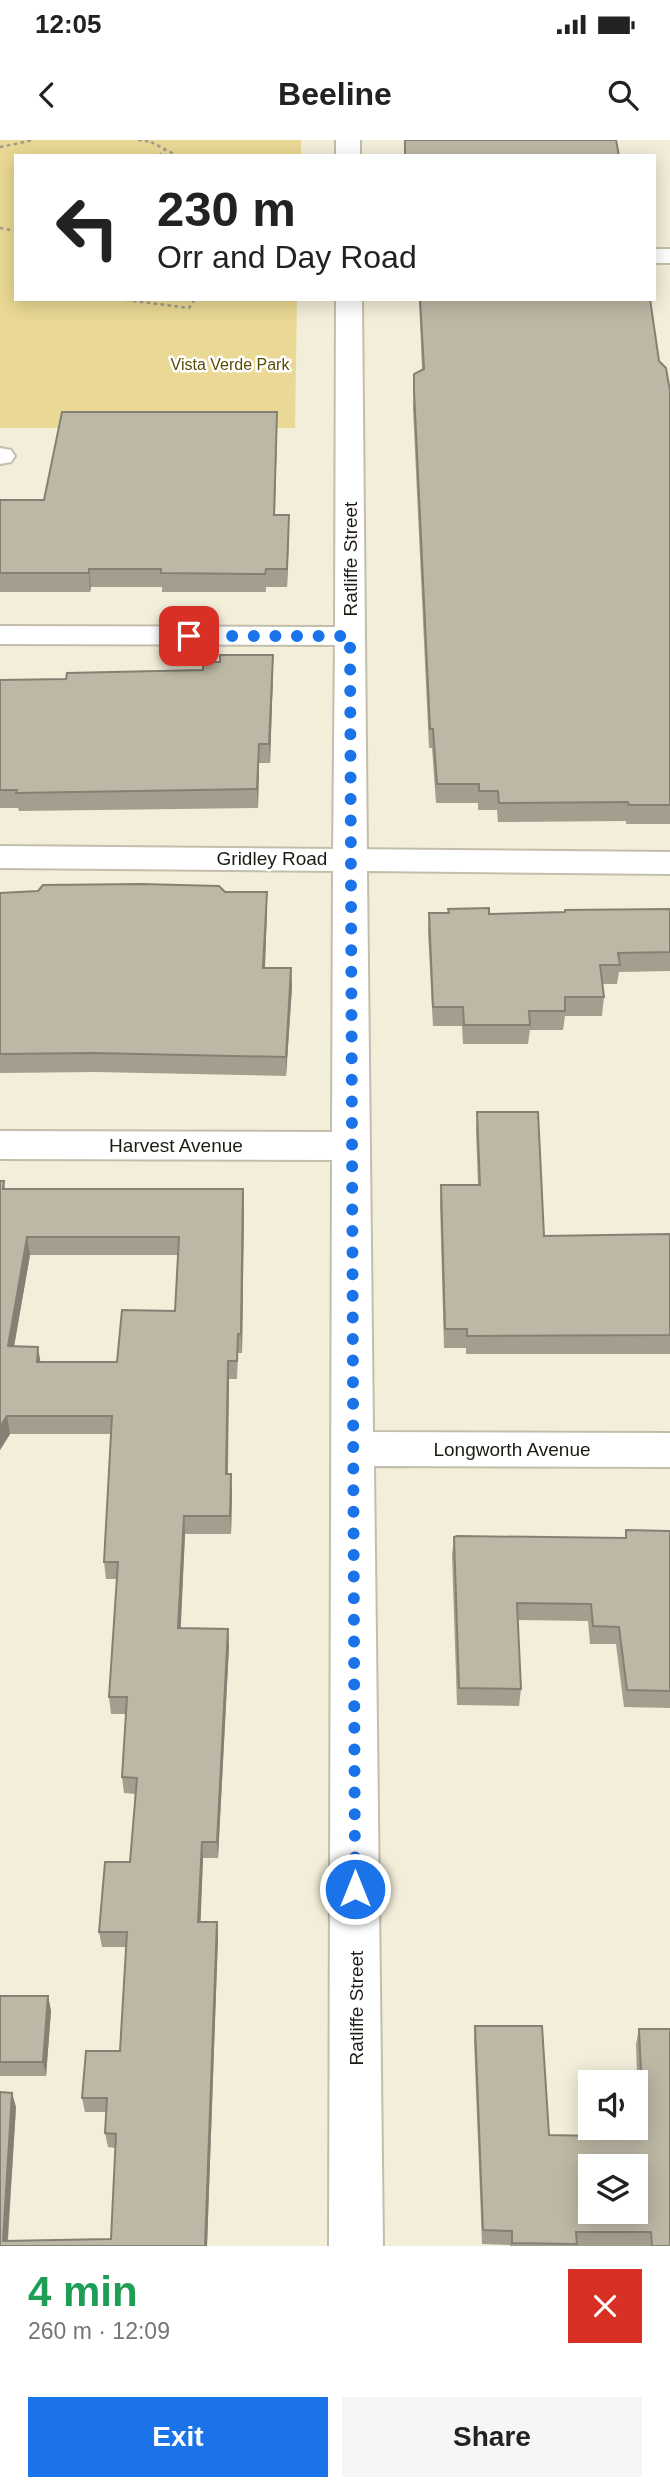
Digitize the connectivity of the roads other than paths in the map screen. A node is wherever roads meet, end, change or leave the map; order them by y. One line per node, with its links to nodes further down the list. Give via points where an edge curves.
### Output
1 (349, 301): 3 (street, Ratliffe Street)
2 (0, 635): 3 (street)
3 (350, 636): 5 (street, Ratliffe Street)
4 (0, 857): 5 (street, Gridley Road)
5 (351, 858): 6 (street, Gridley Road); 8 (street, Ratliffe Street)
6 (670, 863)
7 (0, 1145): 8 (street, Harvest Avenue)
8 (352, 1146): 9 (street, Ratliffe Street)
9 (354, 1449): 10 (street, Longworth Avenue); 11 (street, Ratliffe Street)
10 (670, 1450)
11 (356, 2246)

